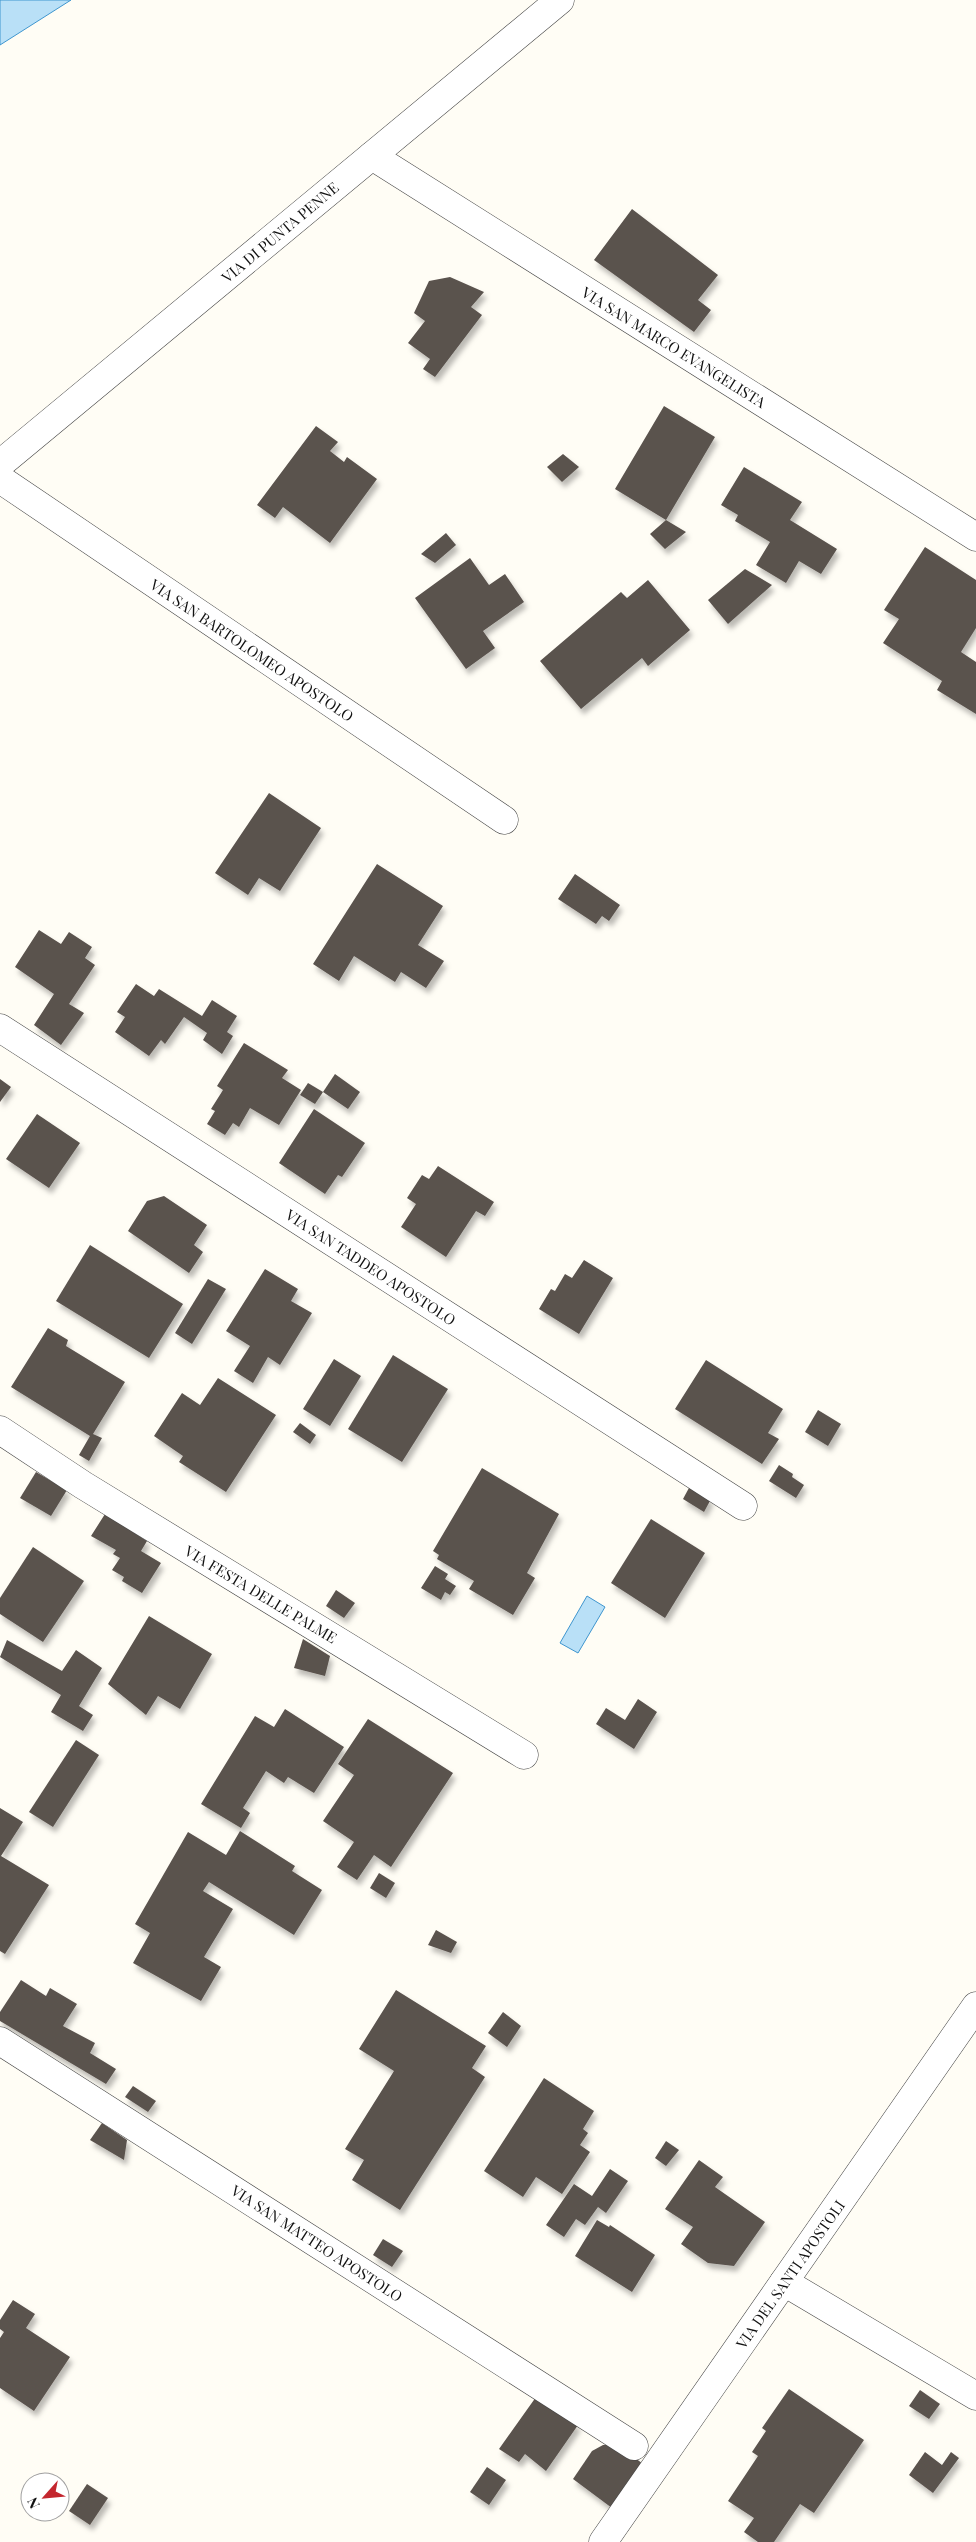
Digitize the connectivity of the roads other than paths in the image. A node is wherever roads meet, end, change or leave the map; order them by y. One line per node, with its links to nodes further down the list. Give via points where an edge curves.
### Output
1 (560, 0): 2 (street, VIA DI PUNTA PENNE)
2 (372, 156): 3 (street, VIA DI PUNTA PENNE); 5 (street, VIA SAN MARCO EVANGELISTA)
3 (0, 464)
4 (0, 479): 6 (street, VIA SAN BARTOLOMEO APOSTOLO)
5 (976, 537)
6 (504, 820)
7 (0, 1028): 9 (street, VIA SAN TADDEO APOSTOLO)
8 (0, 1430): 10 (street, VIA FESTA DELLE PALME, via 83,1485)
9 (743, 1506)
10 (524, 1755)
11 (976, 2006): 13 (street, VIA DEL SANTI APOSTOLI)
12 (0, 2041): 15 (street, VIA SAN MATTEO APOSTOLO)
13 (784, 2282): 14 (street); 16 (street, VIA DEL SANTI APOSTOLI)
14 (976, 2396)
15 (634, 2446)
16 (603, 2542)

